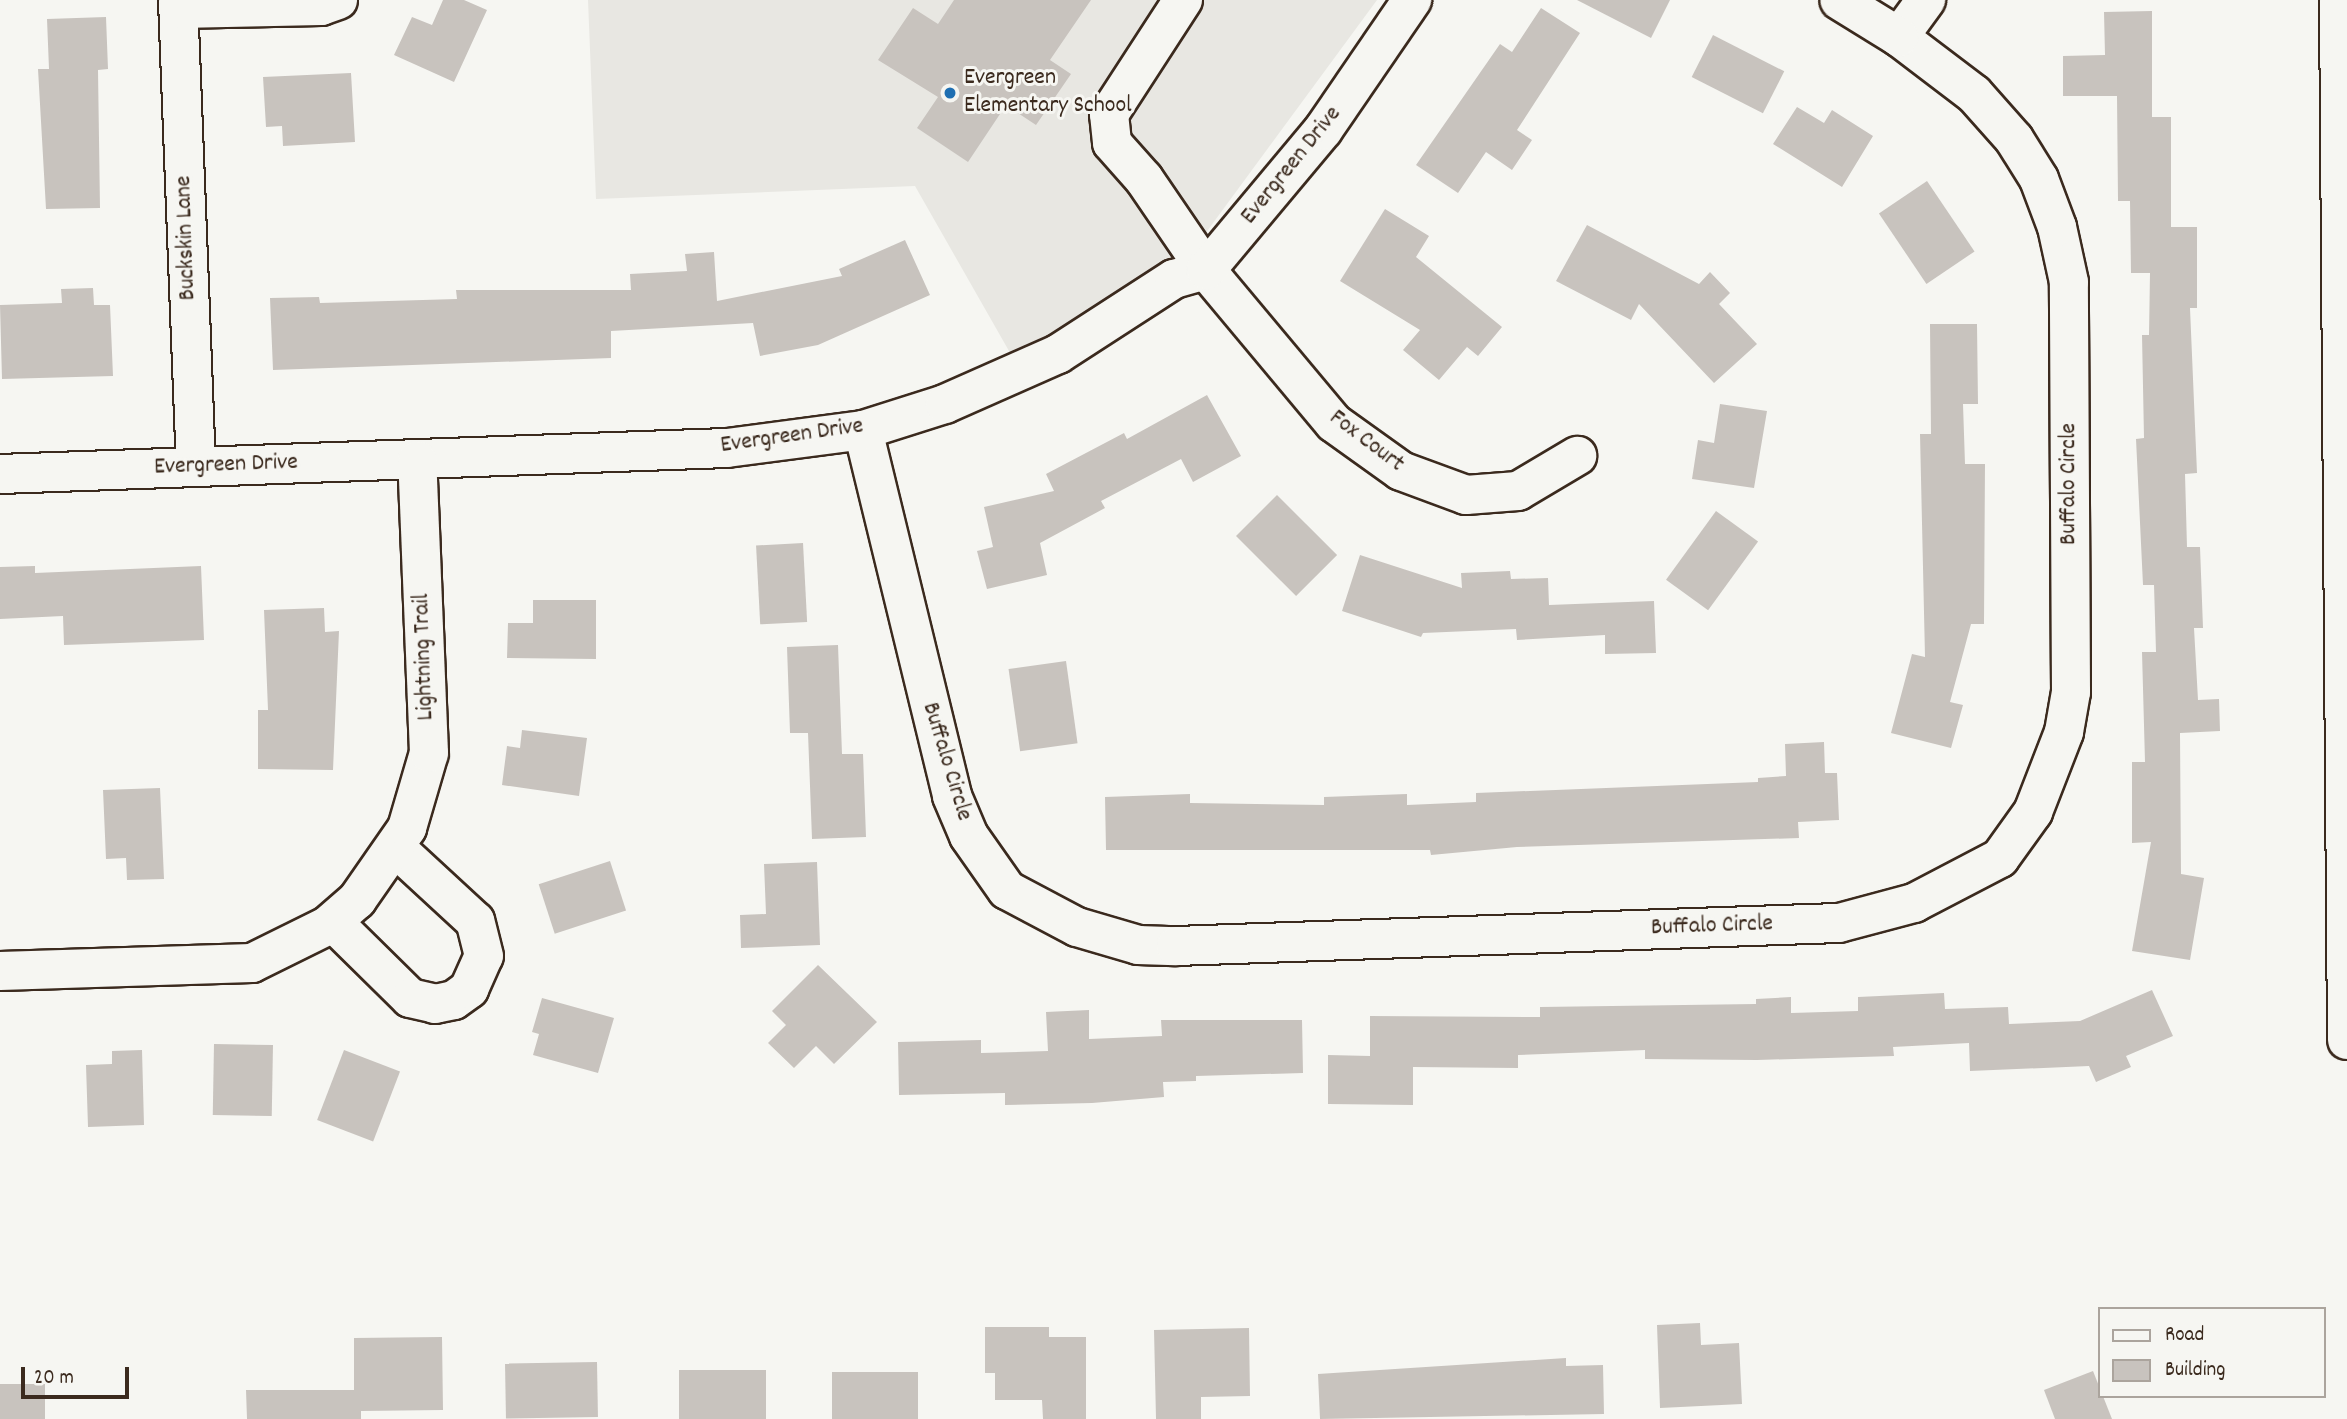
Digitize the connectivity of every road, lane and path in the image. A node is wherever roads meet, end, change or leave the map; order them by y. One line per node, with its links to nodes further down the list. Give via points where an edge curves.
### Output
1 (338, 0): 7 (street, Buckskin Lane, via 321,6)
2 (1183, 0): 9 (street, Fox Court, via 1109,114 1112,143 1143,178)
3 (1412, 0): 9 (street, Evergreen Drive, via 1323,130)
4 (1839, 0): 8 (street, Buffalo Circle)
5 (1926, 0): 8 (street)
6 (2339, 0): 18 (street)
7 (178, 4): 13 (street, Buckskin Lane)
8 (1899, 37): 10 (street, Buffalo Circle, via 1974,94 2014,139 2039,178 2069,282 2071,692 2064,732 2038,803 2000,858 1914,903 1839,923 1176,946 1138,944 1077,927 1007,890 969,836 952,796)
9 (1206, 271): 10 (street, Evergreen Drive, via 1174,279 1058,354 987,388); 11 (street, Fox Court, via 1334,423 1401,471 1466,495 1518,491)
10 (863, 429): 12 (street, Evergreen Drive, via 727,448)
11 (1577, 456)
12 (417, 460): 13 (street, Evergreen Drive); 15 (street, Lightning Trail, via 429,753 407,828)
13 (196, 467): 14 (street, Evergreen Drive)
14 (0, 474)
15 (396, 848): 16 (street, Lightning Trail, via 357,900); 16 (street, via 475,921 484,956 469,989 454,1000 435,1004 410,998)
16 (333, 922): 17 (street, Lightning Trail, via 252,963)
17 (0, 971)
18 (2347, 1040)

